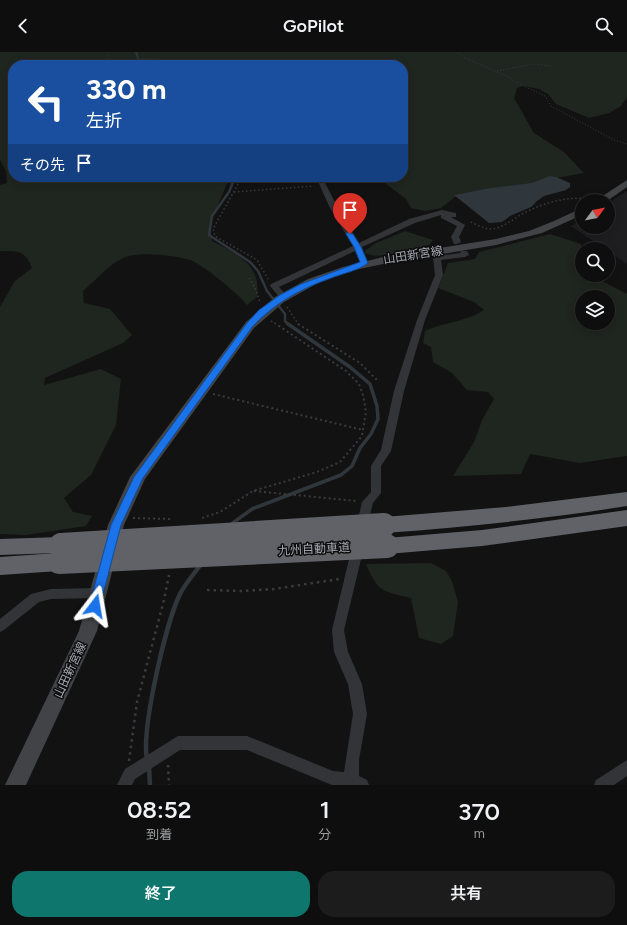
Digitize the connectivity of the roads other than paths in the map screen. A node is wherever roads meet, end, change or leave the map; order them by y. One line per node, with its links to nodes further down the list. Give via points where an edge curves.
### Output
1 (322, 182): 8 (street)
2 (627, 183): 3 (main road)
3 (607, 194)
4 (438, 213): 6 (street); 7 (street, via 461,225 455,237); 8 (street, via 412,221)
5 (575, 214): 10 (main road, 山田新宮線, via 534,233 496,242)
6 (453, 215)
7 (457, 242)
8 (358, 247): 10 (street); 11 (street, via 274,286)
9 (464, 253): 21 (street, via 465,255 437,258 439,275 421,320 399,391 386,451 376,466 376,493 368,502 338,630 341,652 354,684 360,714 352,760)
10 (364, 263): 11 (main road, 山田新宮線, via 304,285)
11 (283, 296): 17 (main road, 山田新宮線, via 250,325 138,477 109,546)
12 (627, 499): 15 (highway, 九州自動車道, bridge, via 483,518)
13 (627, 518): 15 (highway, 九州自動車道, bridge, via 482,538 387,546)
14 (0, 548): 15 (highway, 九州自動車道)
15 (60, 553): 16 (highway, 九州自動車道)
16 (0, 566)
17 (98, 593): 18 (street, via 52,594 35,598); 22 (main road, 山田新宮線, via 88,631)
18 (0, 626)
19 (627, 767): 23 (street)
20 (130, 776): 21 (street, via 178,743 248,743 333,778)
21 (355, 783)
22 (15, 785)
23 (601, 785)

